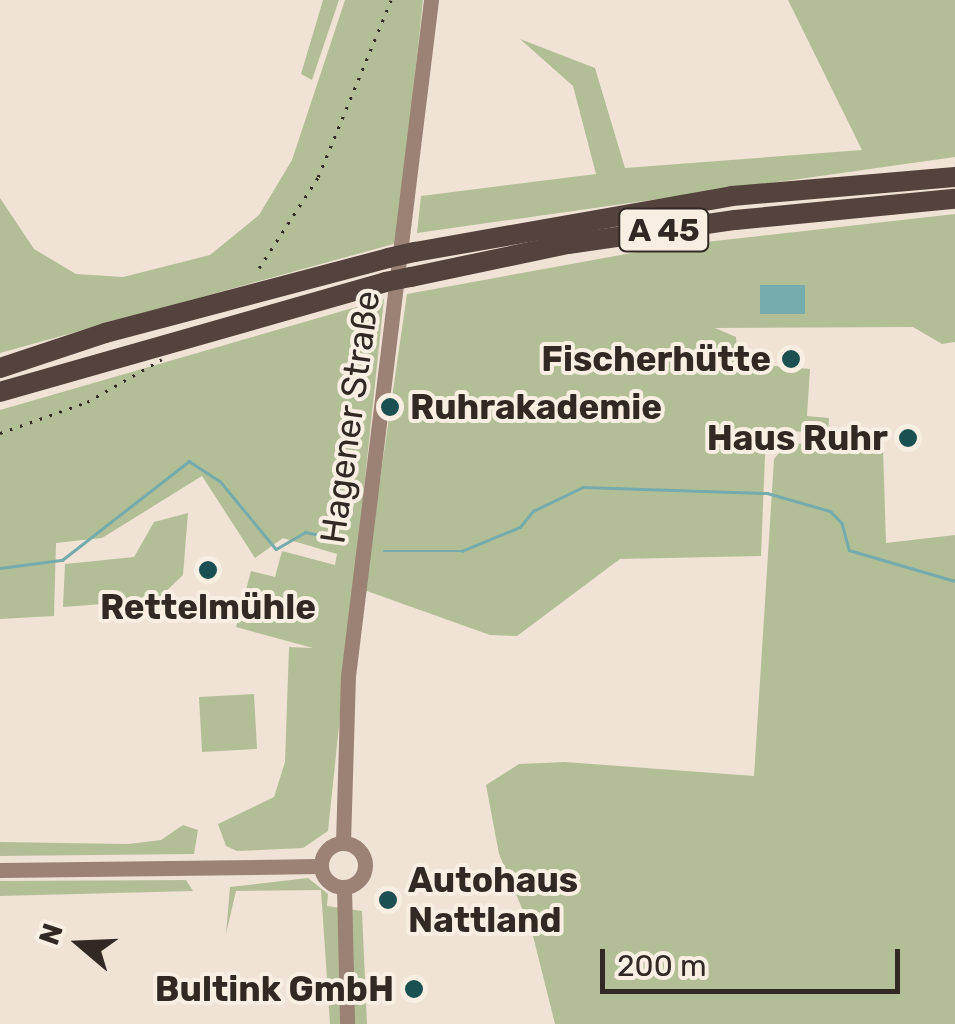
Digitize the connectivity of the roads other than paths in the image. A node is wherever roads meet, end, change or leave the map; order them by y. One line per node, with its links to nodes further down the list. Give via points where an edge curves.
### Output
1 (431, 0): 6 (main road, Hagener Straße, via 361,557 345,716)
2 (955, 177): 4 (highway, A 45, bridge, via 732,196 415,252 140,323)
3 (955, 199): 5 (highway, A 45, bridge, via 568,244 385,282)
4 (0, 368)
5 (0, 392)
6 (342, 843): 7 (main road, via 328,849); 9 (main road, via 355,847 365,864 357,882)
7 (320, 866): 8 (main road); 9 (main road, via 325,879)
8 (0, 870)
9 (344, 888): 10 (main road)
10 (346, 1024)

